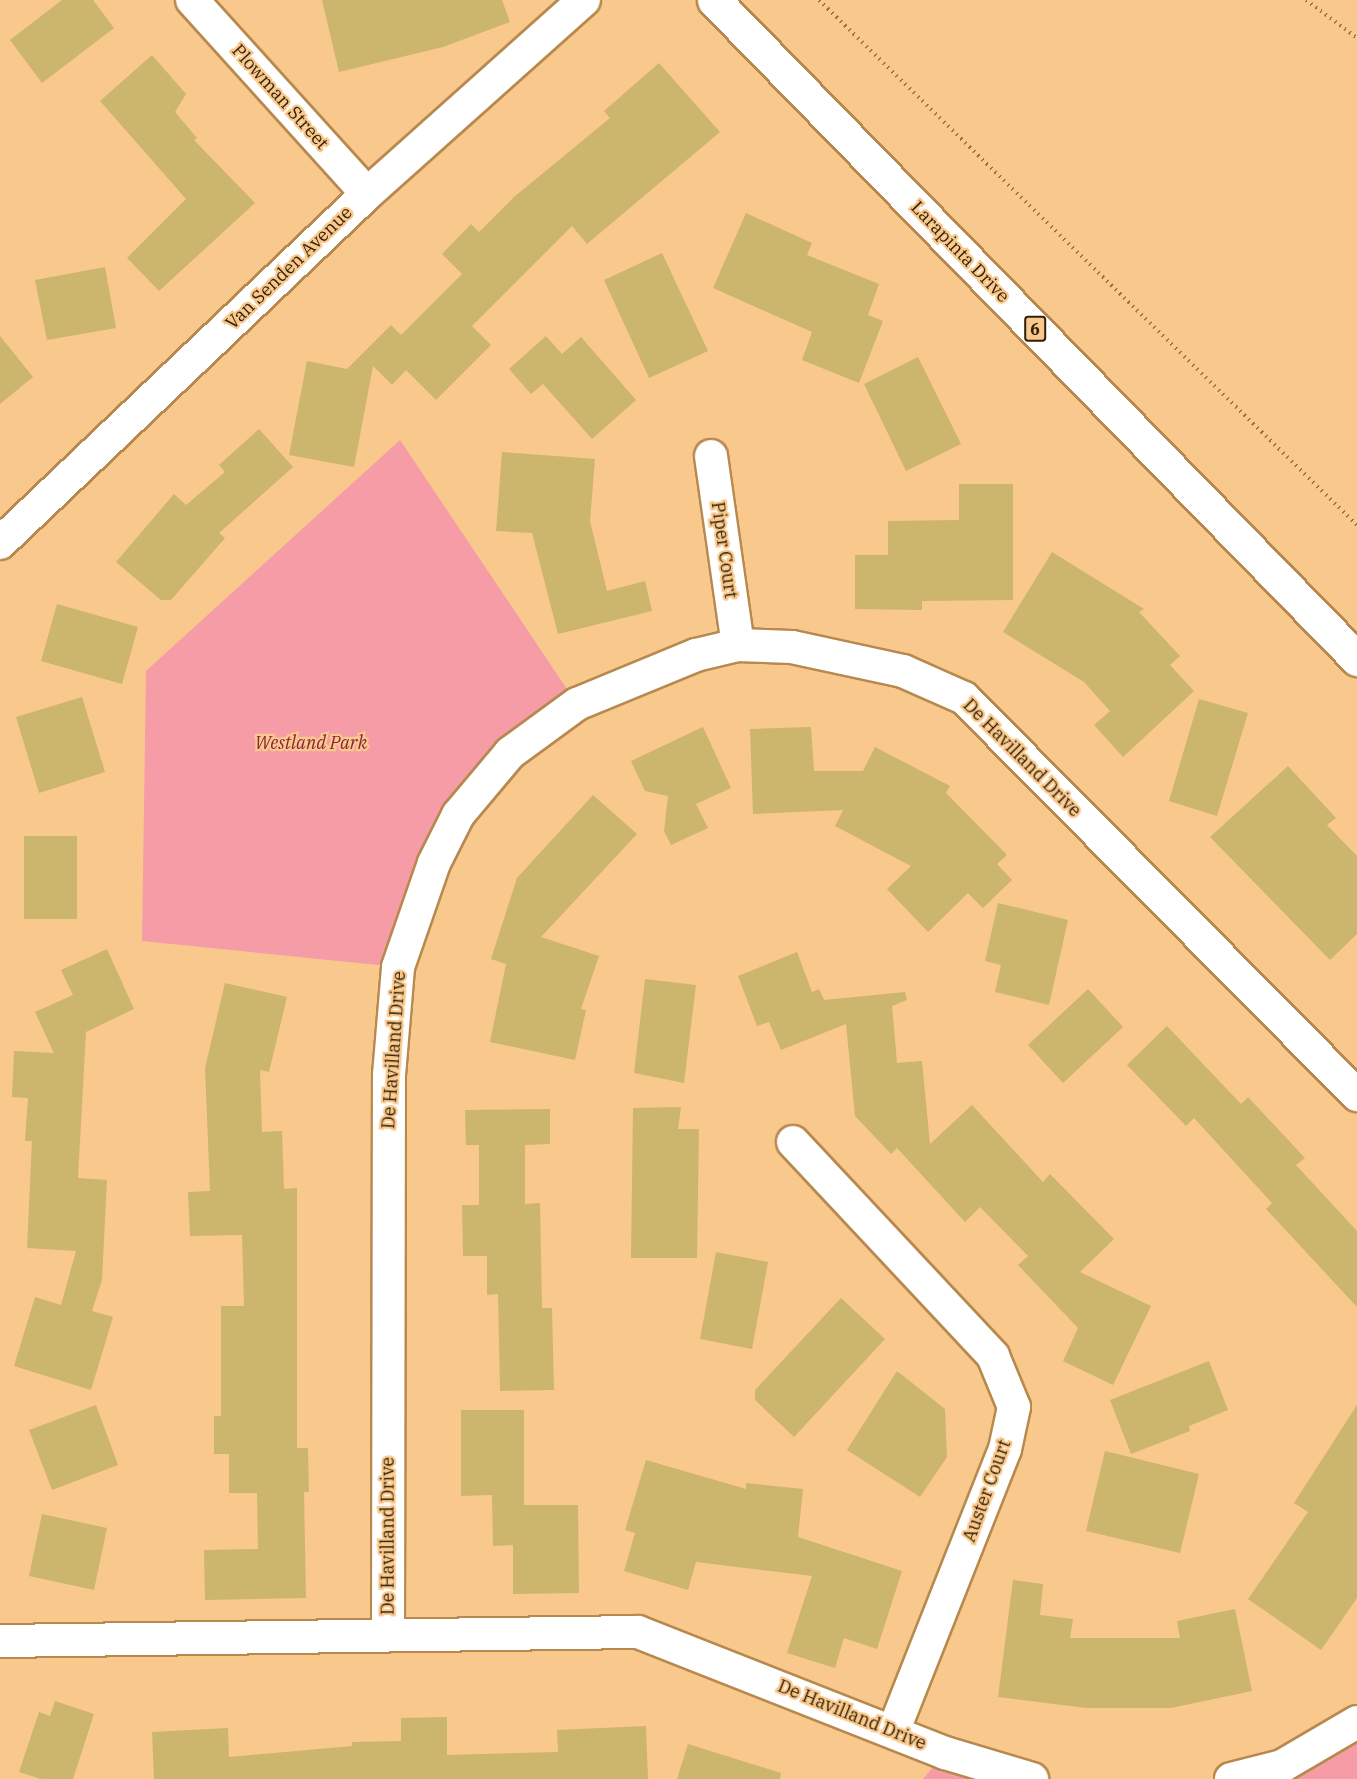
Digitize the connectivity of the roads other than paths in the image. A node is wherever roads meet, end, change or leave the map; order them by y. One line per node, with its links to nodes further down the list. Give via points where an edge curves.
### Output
1 (192, 0): 4 (street, Plowman Street)
2 (584, 0): 4 (street, Van Senden Avenue)
3 (714, 0): 8 (main road, Larapinta Drive / 6)
4 (367, 194): 6 (street, Van Senden Avenue)
5 (711, 456): 7 (street, Piper Court)
6 (0, 543)
7 (738, 645): 9 (street, De Havilland Drive, via 792,647 903,671 964,698); 11 (street, De Havilland Drive, via 696,655 577,704 510,753 458,815 434,863 398,967 389,1076)
8 (1357, 659)
9 (1357, 1095)
10 (793, 1142): 14 (street, Auster Court, via 993,1356 1014,1407 1005,1449)
11 (388, 1633): 12 (street, De Havilland Drive); 14 (street, De Havilland Drive, via 638,1632)
12 (0, 1641)
13 (1357, 1722): 16 (street, via 1282,1766)
14 (894, 1730): 15 (street, De Havilland Drive, via 945,1753)
15 (1032, 1779)
16 (1231, 1779)

